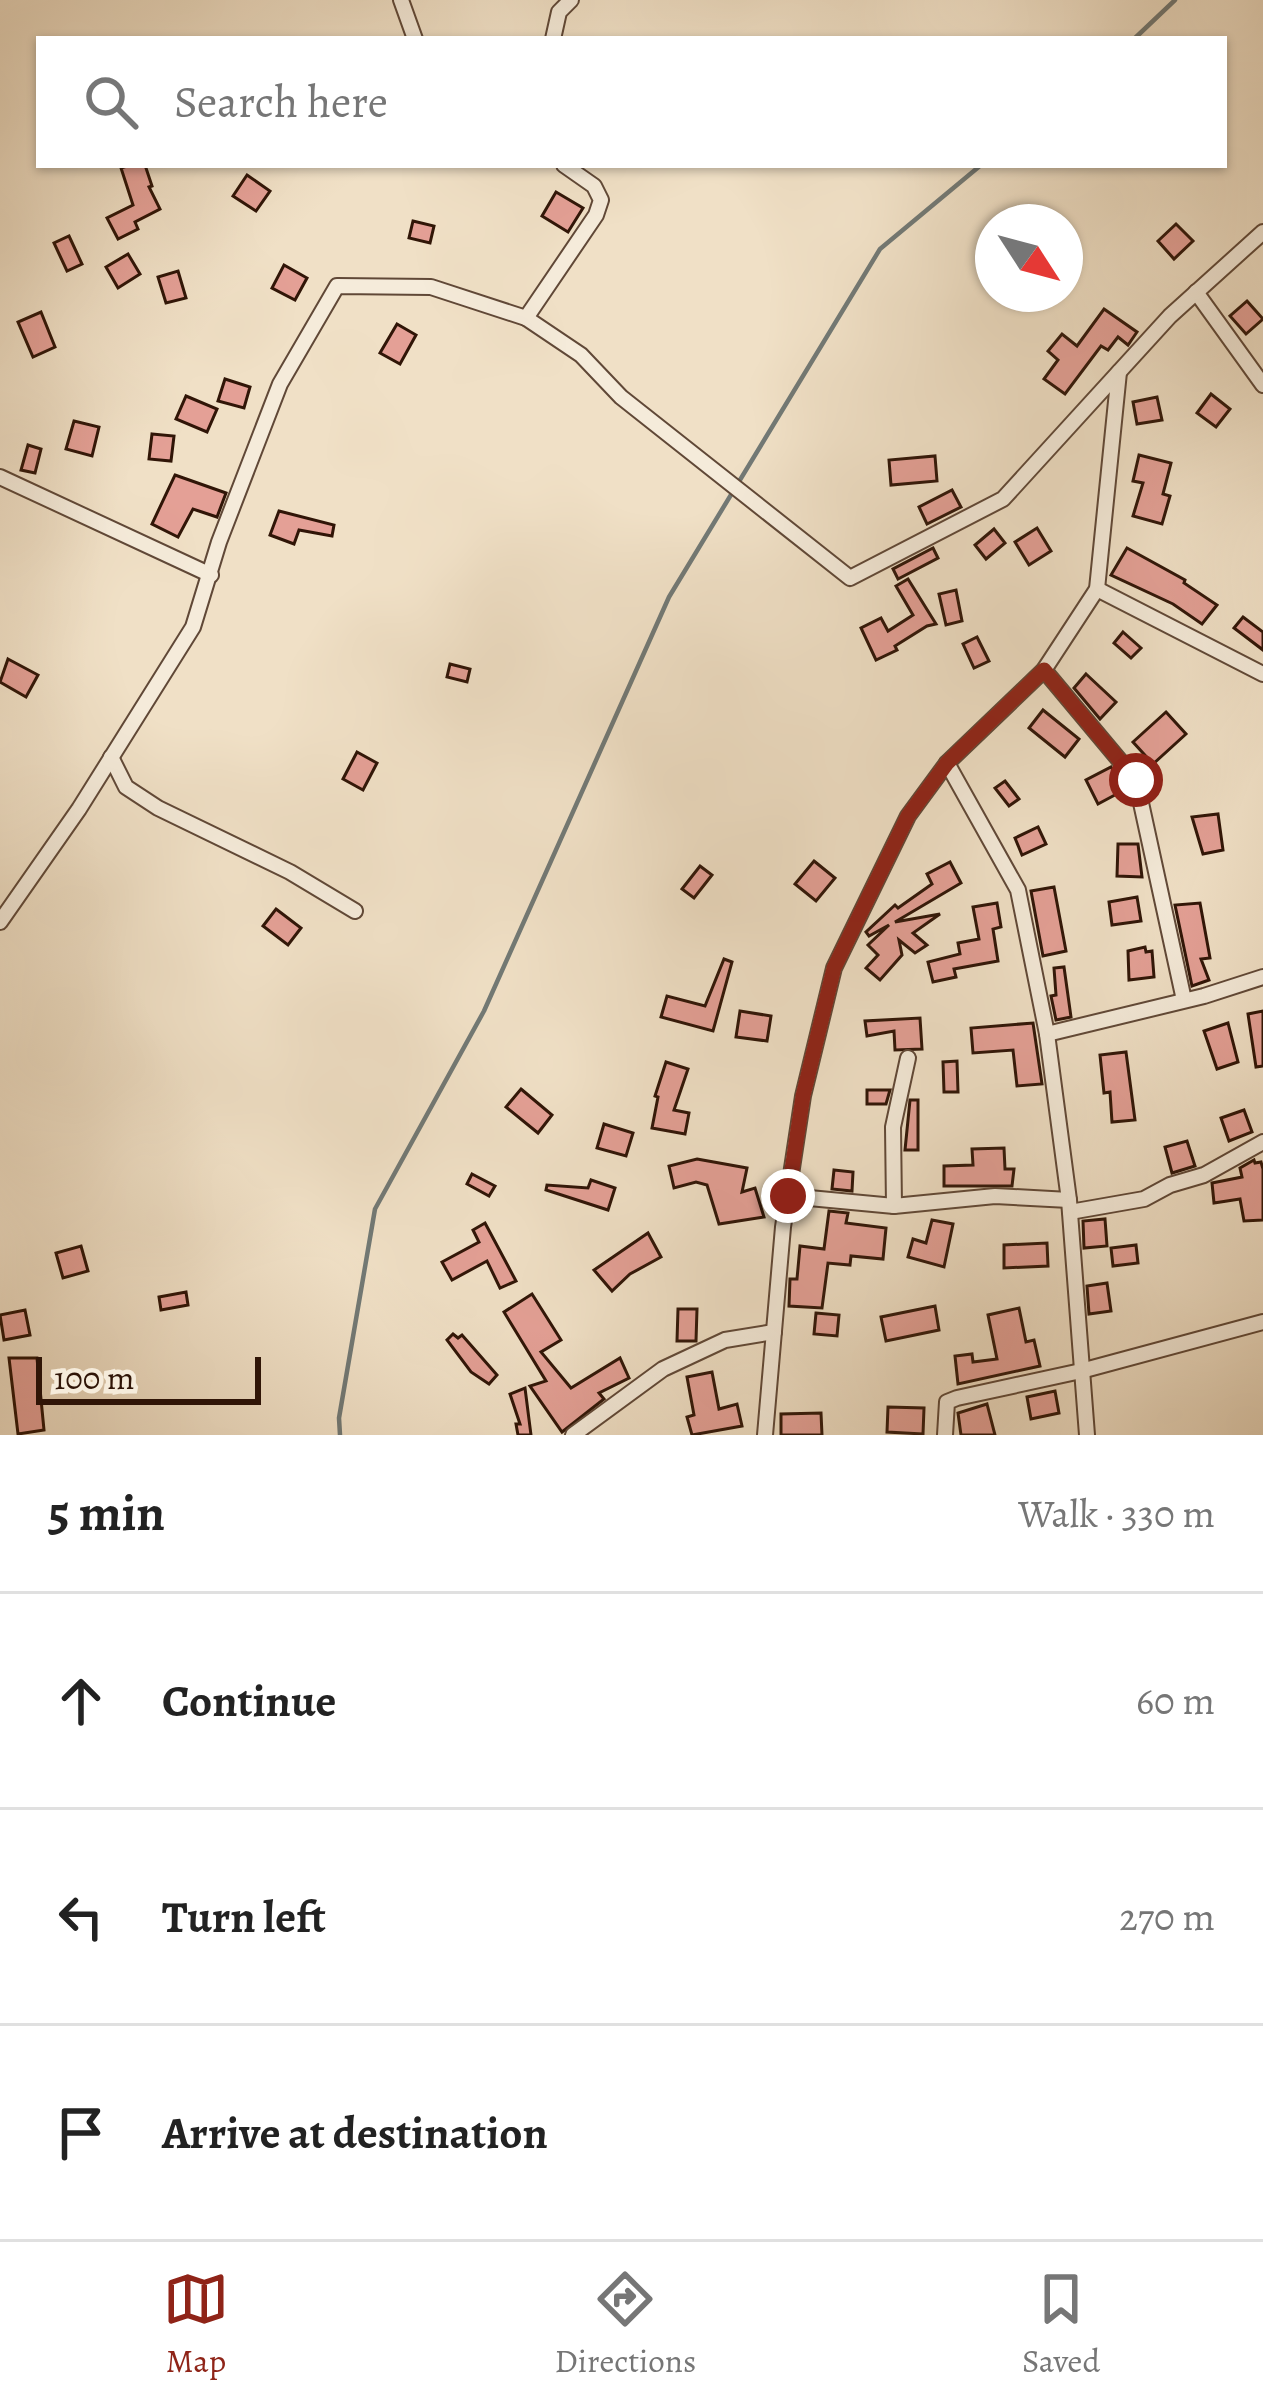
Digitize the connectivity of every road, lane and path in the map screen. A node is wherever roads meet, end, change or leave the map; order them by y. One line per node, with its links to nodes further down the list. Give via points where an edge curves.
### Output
1 (400, 0): 3 (street)
2 (571, 0): 4 (street)
3 (415, 36)
4 (554, 36)
5 (568, 168): 8 (street, via 601,200)
6 (1263, 232): 7 (street)
7 (1196, 292): 9 (street); 10 (street)
8 (526, 317): 9 (street, via 850,578 1004,499); 12 (street, via 431,287 337,286 280,384)
9 (1119, 372): 13 (street)
10 (1263, 385)
11 (0, 477): 12 (street)
12 (211, 575): 16 (street, via 193,627)
13 (1097, 590): 14 (street); 15 (street)
14 (1044, 670): 17 (street); 21 (street, via 1136,780)
15 (1263, 674)
16 (111, 757): 18 (street, via 126,787 158,808); 19 (street)
17 (947, 763): 22 (street, via 1018,890); 25 (street, via 908,816 834,968)
18 (356, 910)
19 (0, 922)
20 (1263, 977): 21 (street)
21 (1184, 1000): 22 (street)
22 (1047, 1034): 27 (street)
23 (908, 1058): 26 (street, via 893,1127)
24 (1263, 1142): 27 (street, via 1144,1199)
25 (788, 1196): 26 (street); 29 (street)
26 (894, 1206): 27 (street, via 995,1196)
27 (1070, 1206): 30 (street)
28 (1263, 1322): 30 (street)
29 (774, 1332): 31 (street, via 725,1340 663,1369); 32 (street)
30 (1081, 1371): 33 (street, via 947,1402); 34 (street)
31 (573, 1435)
32 (765, 1435)
33 (945, 1435)
34 (1087, 1435)

